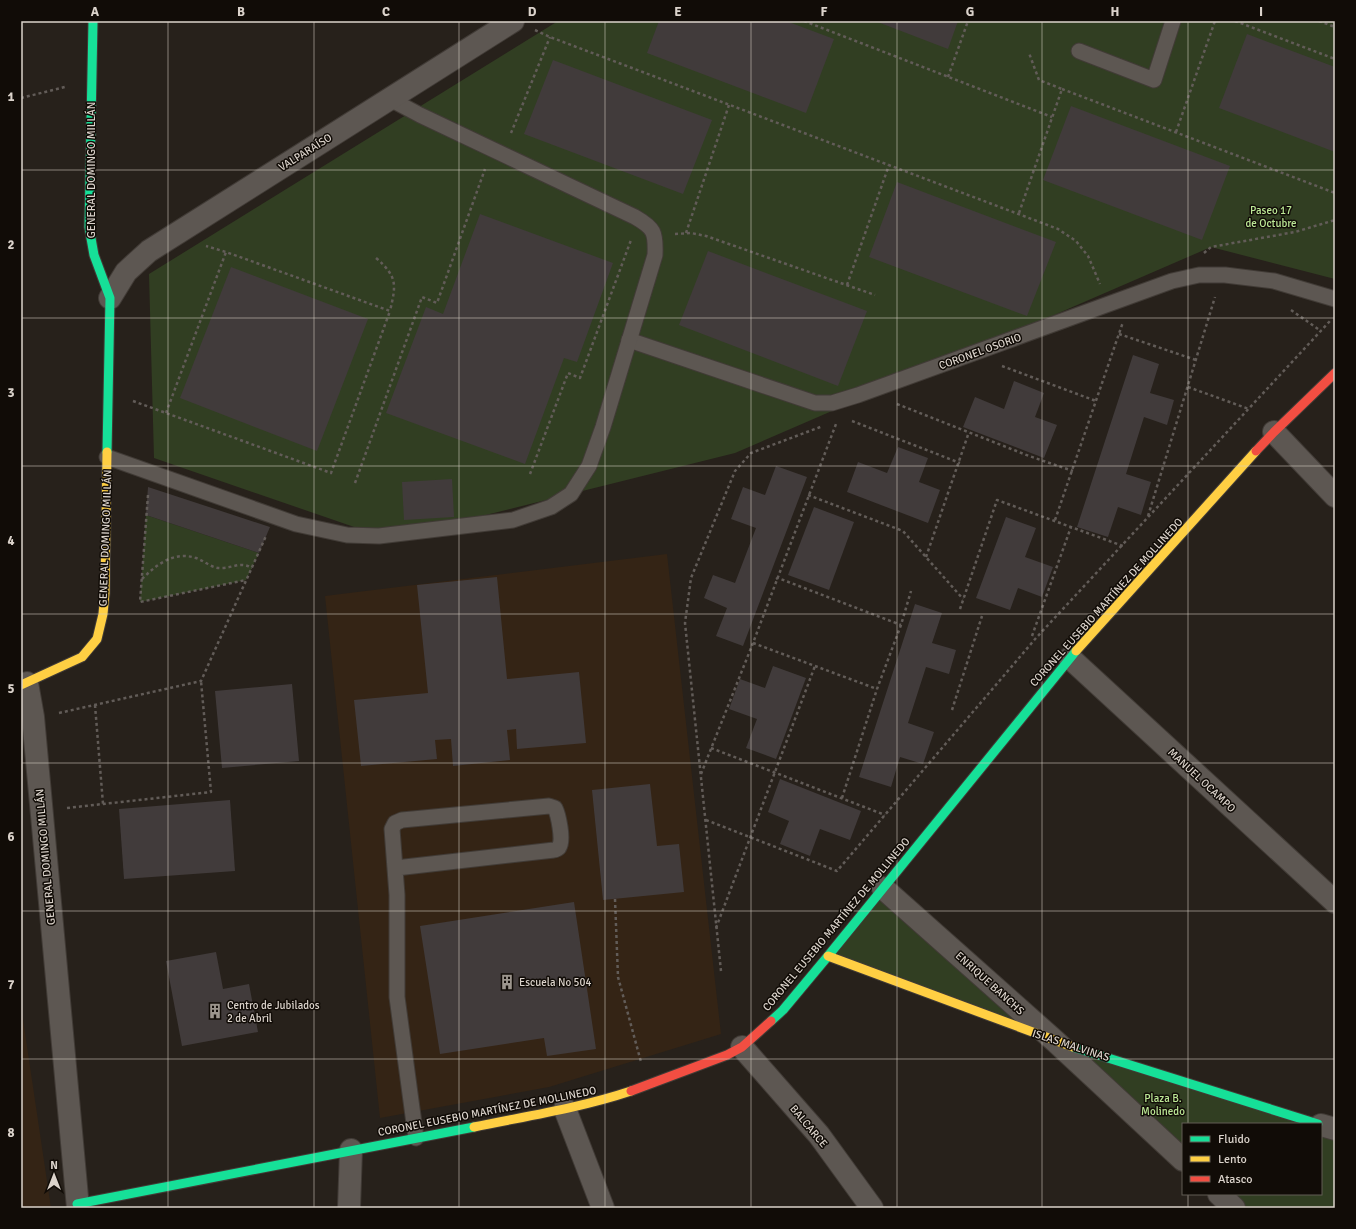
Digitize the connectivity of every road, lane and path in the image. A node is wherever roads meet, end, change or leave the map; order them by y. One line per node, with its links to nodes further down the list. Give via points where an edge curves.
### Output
1 (94, 21): 15 (street, GENERAL DOMINGO MILLÁN)
2 (804, 21): 14 (path)
3 (968, 21): 14 (path)
4 (1173, 21): 11 (lane, via 1154,80)
5 (1215, 21): 21 (path)
6 (1235, 21): 13 (path)
7 (1318, 21): 9 (path)
8 (522, 25): 10 (path); 18 (street, VALPARAÍSO)
9 (1335, 27)
10 (550, 37): 19 (path); 22 (path)
11 (1079, 51)
12 (1029, 53): 16 (path, via 1039,80)
13 (1335, 59)
14 (948, 77): 20 (path)
15 (91, 80): 17 (path); 37 (street, GENERAL DOMINGO MILLÁN, via 89,227 96,264)
16 (1062, 89): 20 (path); 21 (path)
17 (21, 98)
18 (390, 99): 22 (lane); 29 (street, VALPARAÍSO)
19 (729, 105): 23 (path); 28 (path)
20 (1052, 117): 25 (path)
21 (1176, 132): 24 (path)
22 (498, 152): 26 (lane); 64 (path, via 438,303 422,297)
23 (889, 164): 25 (path); 34 (path)
24 (1335, 193)
25 (1019, 214): 39 (path, via 1058,229 1076,241 1088,256)
26 (639, 219): 30 (lane, via 654,233); 63 (path, via 580,378 568,373)
27 (1335, 220): 33 (path, via 1295,232 1211,247)
28 (686, 233): 30 (path); 34 (path, via 706,236)
29 (173, 236): 31 (path); 37 (street, VALPARAÍSO, via 149,251 126,272)
30 (654, 239): 46 (lane, via 655,255)
31 (226, 252): 41 (path); 55 (path)
32 (376, 258): 41 (path, via 388,268 394,279)
33 (1172, 281): 38 (lane, CORONEL OSORIO, via 1199,275 1225,275 1274,281); 39 (lane, CORONEL OSORIO)
34 (847, 285): 36 (path)
35 (1210, 294): 47 (path, via 1216,294)
36 (875, 295)
37 (110, 298): 51 (street, GENERAL DOMINGO MILLÁN)
38 (1335, 300)
39 (1109, 304): 46 (lane, CORONEL OSORIO, via 832,403 816,403)
40 (1290, 310): 44 (path)
41 (390, 311): 55 (path, via 331,473)
42 (1335, 316): 44 (path)
43 (1116, 323): 45 (path, via 1124,320)
44 (1321, 331): 54 (path)
45 (1119, 334): 47 (path); 53 (path)
46 (629, 340): 67 (lane, via 589,466 571,494 551,507 513,520 379,536 347,535 296,524)
47 (1196, 360): 50 (path)
48 (1005, 362): 53 (path, via 997,364)
49 (1335, 373): 58 (street, CORONEL EUSEBIO MARTÍNEZ DE MOLLINEDO)
50 (1188, 387): 54 (path); 68 (path)
51 (108, 392): 55 (path); 59 (street, GENERAL DOMINGO MILLÁN)
52 (898, 400): 57 (path, via 891,402)
53 (1096, 401): 61 (path)
54 (1249, 409): 68 (path)
55 (166, 413)
56 (846, 418): 60 (path)
57 (969, 432): 60 (path); 61 (path)
58 (1274, 432): 66 (street); 84 (street, CORONEL EUSEBIO MARTÍNEZ DE MOLLINEDO)
59 (107, 457): 62 (lane); 87 (street, GENERAL DOMINGO MILLÁN, via 105,592 97,639 82,657)
60 (960, 463): 72 (path)
61 (1072, 471): 69 (path)
62 (149, 472): 67 (lane); 75 (path)
63 (530, 474)
64 (355, 483)
65 (808, 495): 72 (path, via 903,531); 74 (path); 95 (path, via 837,421 751,453 735,471 691,578 685,623)
66 (1335, 496)
67 (275, 516): 73 (path)
68 (1147, 519): 71 (path)
69 (1055, 520): 70 (path); 78 (path, via 997,500)
70 (1071, 527): 71 (path); 82 (path)
71 (1122, 546): 99 (path, via 1036,638)
72 (926, 557): 78 (path)
73 (252, 568): 75 (path, via 242,564 215,567 184,556 171,558 153,568); 76 (path)
74 (776, 579): 81 (path); 83 (path)
75 (141, 580): 76 (path, via 140,602)
76 (246, 580): 86 (path)
77 (911, 591): 81 (path)
78 (963, 599): 79 (path)
79 (960, 609)
80 (982, 616): 90 (path)
81 (901, 625): 88 (path)
82 (1032, 636)
83 (753, 643): 85 (path); 92 (path)
84 (1070, 658): 103 (street, CORONEL EUSEBIO MARTÍNEZ DE MOLLINEDO); 105 (street, MANUEL OCAMPO)
85 (815, 666): 88 (path); 94 (path)
86 (201, 681): 89 (path); 97 (path, via 211,792)
87 (24, 684): 91 (street, GENERAL DOMINGO MILLÁN)
88 (876, 689): 96 (path)
89 (95, 704): 91 (path); 97 (path)
90 (952, 710)
91 (33, 717): 93 (street, GENERAL DOMINGO MILLÁN)
92 (711, 748): 94 (path); 95 (path)
93 (29, 772): 98 (street, GENERAL DOMINGO MILLÁN)
94 (775, 772): 96 (path); 101 (path)
95 (701, 775): 100 (path)
96 (842, 798): 99 (path)
97 (103, 804): 98 (path)
98 (40, 810): 120 (street, GENERAL DOMINGO MILLÁN)
99 (885, 815): 101 (path, via 837,871)
100 (706, 820): 101 (path); 106 (path)
101 (750, 837): 106 (path)
102 (396, 868): 102 (lane, via 392,829 395,823 402,820 549,806 555,808 558,814 561,842 554,850); 116 (lane, via 396,997)
103 (883, 888): 107 (street, CORONEL EUSEBIO MARTÍNEZ DE MOLLINEDO); 109 (street, ENRIQUE BANCHS)
104 (615, 899): 111 (path, via 618,977)
105 (1335, 902)
106 (716, 928): 108 (path)
107 (828, 956): 109 (street, ISLAS MALVINAS); 110 (street, CORONEL EUSEBIO MARTÍNEZ DE MOLLINEDO, via 783,1010)
108 (721, 971)
109 (1055, 1041): 113 (street, ISLAS MALVINAS); 118 (street, ENRIQUE BANCHS)
110 (742, 1047): 111 (street, CORONEL EUSEBIO MARTÍNEZ DE MOLLINEDO); 123 (street, BALCARCE, via 819,1135)
111 (648, 1085): 112 (street, CORONEL EUSEBIO MARTÍNEZ DE MOLLINEDO)
112 (565, 1109): 116 (street, CORONEL EUSEBIO MARTÍNEZ DE MOLLINEDO); 122 (street)
113 (1315, 1123)
114 (1322, 1125): 115 (street)
115 (1335, 1129)
116 (416, 1138): 117 (street, CORONEL EUSEBIO MARTÍNEZ DE MOLLINEDO)
117 (351, 1150): 120 (street, CORONEL EUSEBIO MARTÍNEZ DE MOLLINEDO); 121 (street)
118 (1182, 1159)
119 (1220, 1195): 124 (street)
120 (77, 1206)
121 (349, 1208)
122 (603, 1208)
123 (872, 1208)
124 (1234, 1208)

